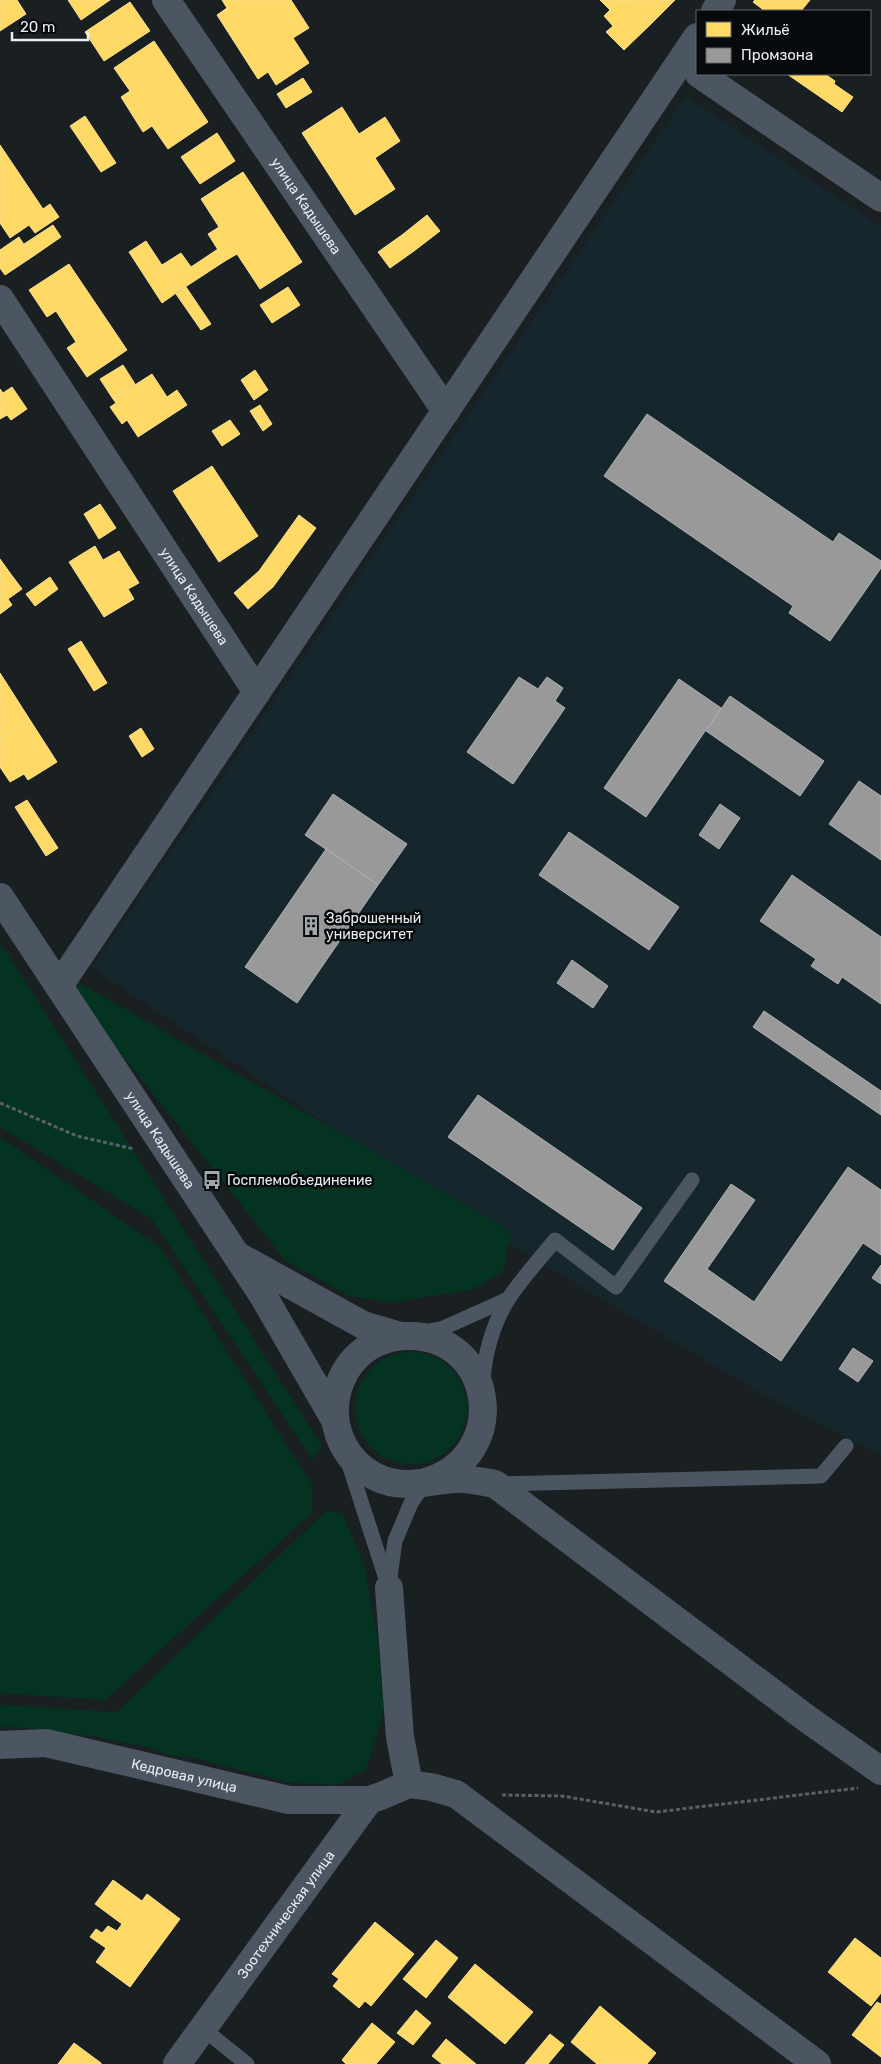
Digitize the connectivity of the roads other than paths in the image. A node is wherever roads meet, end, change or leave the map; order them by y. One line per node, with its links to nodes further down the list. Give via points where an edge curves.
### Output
1 (166, 0): 7 (street, улица Кадышева)
2 (696, 45): 3 (street)
3 (693, 69): 7 (street)
4 (702, 75): 5 (street)
5 (881, 198)
6 (0, 299): 8 (street, улица Кадышева)
7 (446, 411): 8 (street)
8 (257, 692): 10 (street)
9 (0, 896): 10 (street, улица Кадышева)
10 (59, 986): 12 (street, улица Кадышева)
11 (692, 1180): 13 (lane, via 616,1287 555,1240)
12 (235, 1254): 14 (street, via 363,1325); 16 (street, улица Кадышева, via 262,1294)
13 (508, 1299): 14 (lane, via 441,1329); 15 (lane, via 484,1363)
14 (400, 1336): 15 (street, via 423,1337 453,1350 469,1366 479,1386); 16 (street, via 367,1348 350,1364 337,1391)
15 (483, 1407): 18 (street, via 477,1440 465,1460 447,1474); 19 (street)
16 (339, 1432): 18 (street, via 358,1464 378,1478 402,1484); 20 (lane)
17 (846, 1446): 19 (lane, via 821,1476)
18 (426, 1482): 19 (street, via 456,1479); 20 (lane, via 411,1503 395,1541)
19 (495, 1484): 22 (street, via 806,1718)
20 (389, 1588): 23 (street, via 400,1736)
21 (0, 1745): 24 (street, Кедровая улица, via 46,1743 289,1800)
22 (871, 1779)
23 (408, 1784): 24 (street); 28 (street, via 456,1794)
24 (369, 1800): 25 (street, Зоотехническая улица)
25 (202, 2028): 26 (street, Зоотехническая улица); 27 (lane)
26 (177, 2064)
27 (247, 2064)
28 (818, 2064)

